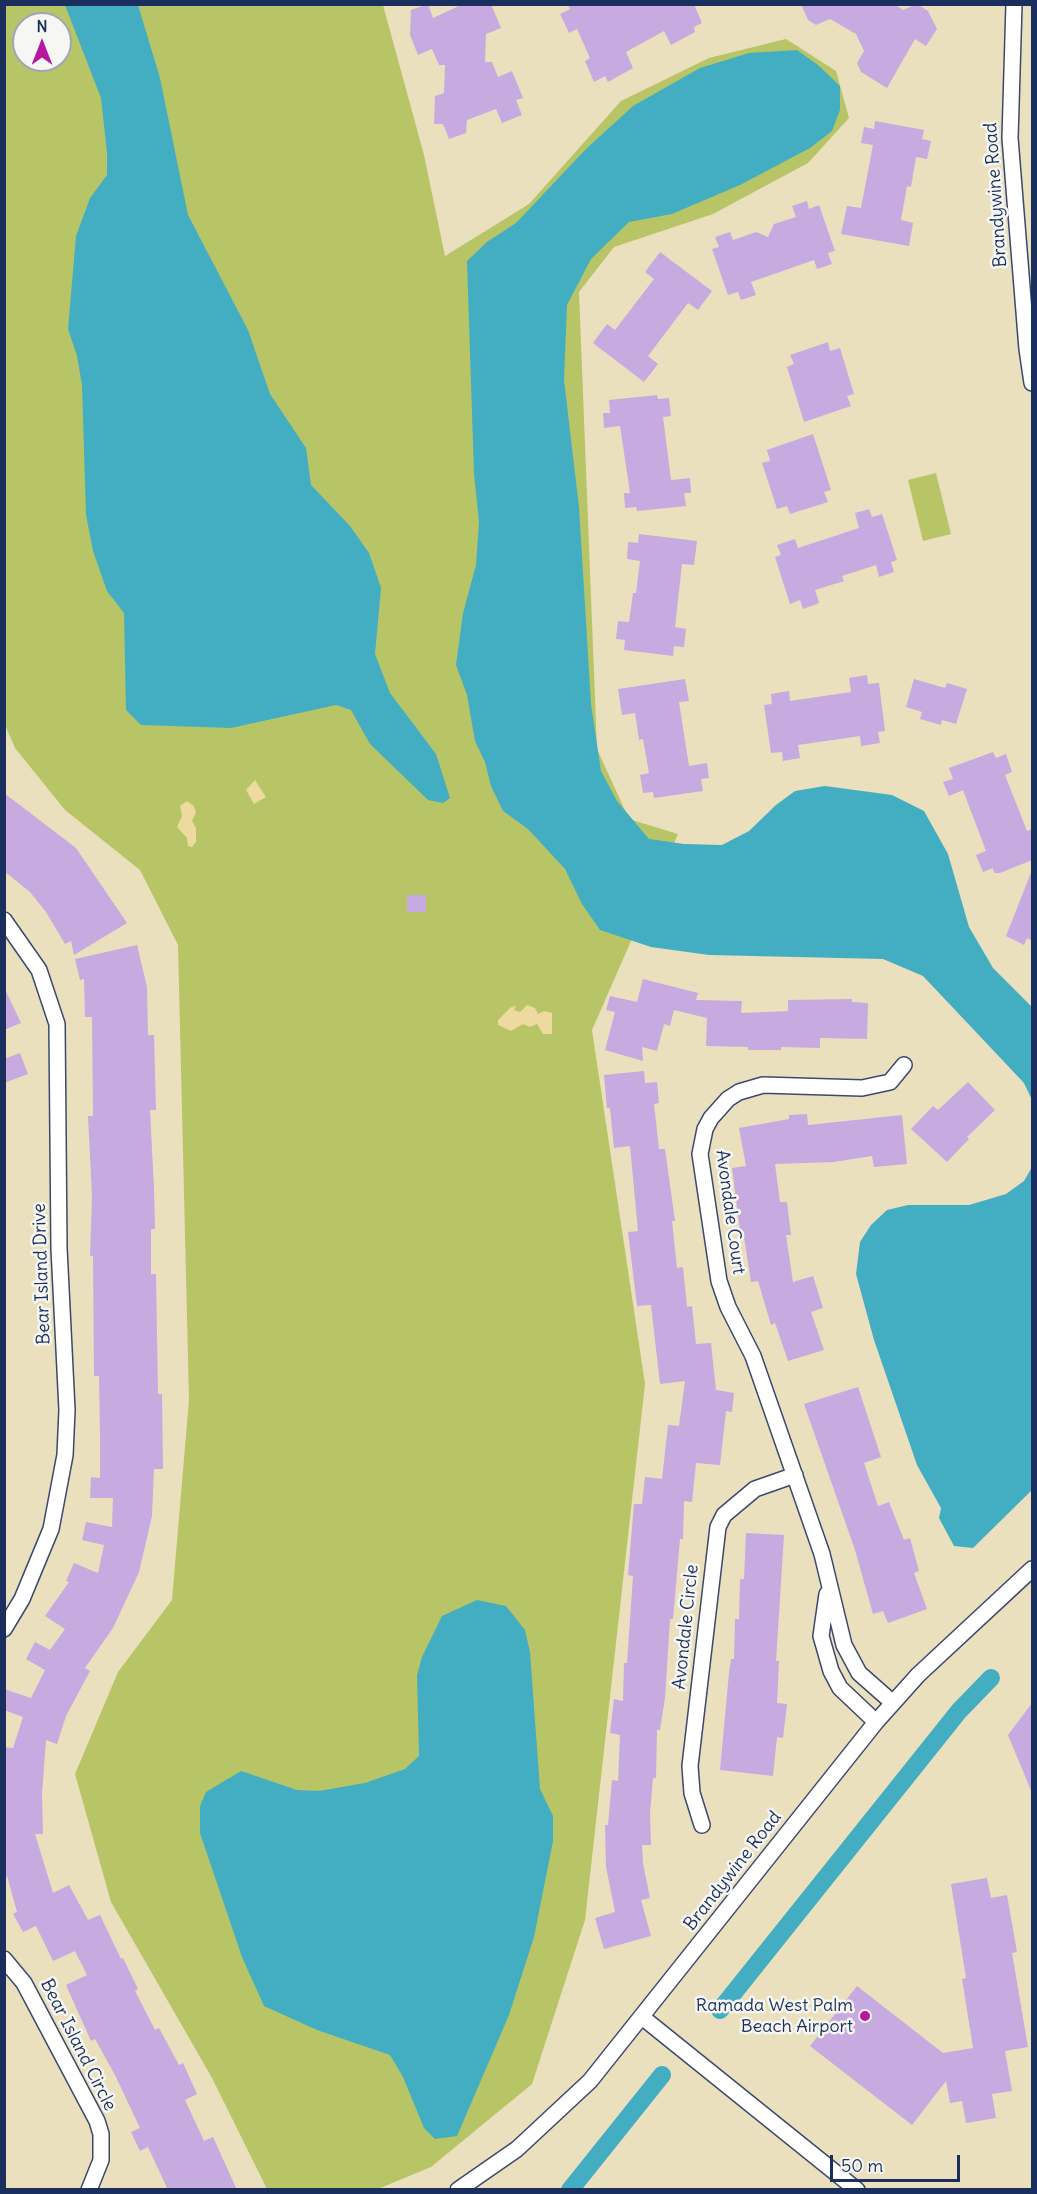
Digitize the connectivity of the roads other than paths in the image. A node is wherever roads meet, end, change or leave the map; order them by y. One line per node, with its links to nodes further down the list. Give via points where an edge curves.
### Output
1 (1014, 4): 2 (street, Brandywine Road, via 1010,138)
2 (1032, 382)
3 (4, 920): 8 (street, Bear Island Drive, via 39,970 57,1024 59,1248 67,1410 61,1485 51,1529 22,1599)
4 (904, 1065): 5 (street, Avondale Court, via 890,1082 862,1088 763,1085 739,1092 718,1108 701,1142 700,1167 719,1281 753,1356)
5 (795, 1476): 7 (street, Avondale Court); 11 (street, Avondale Circle, via 755,1489 724,1515 718,1527 690,1766 692,1793)
6 (1032, 1569): 9 (street, Brandywine Road, via 941,1652)
7 (829, 1585): 9 (street, Avondale Court, via 850,1660); 10 (street, via 821,1622 824,1653 840,1688)
8 (4, 1629)
9 (893, 1703): 10 (street, Brandywine Road)
10 (876, 1722): 13 (street, Brandywine Road)
11 (702, 1825)
12 (4, 1959): 14 (street, Bear Island Circle, via 24,1983 97,2121 101,2160)
13 (642, 2018): 15 (street, Brandywine Road, via 555,2116 517,2149); 16 (street)
14 (89, 2190)
15 (458, 2190)
16 (857, 2190)

